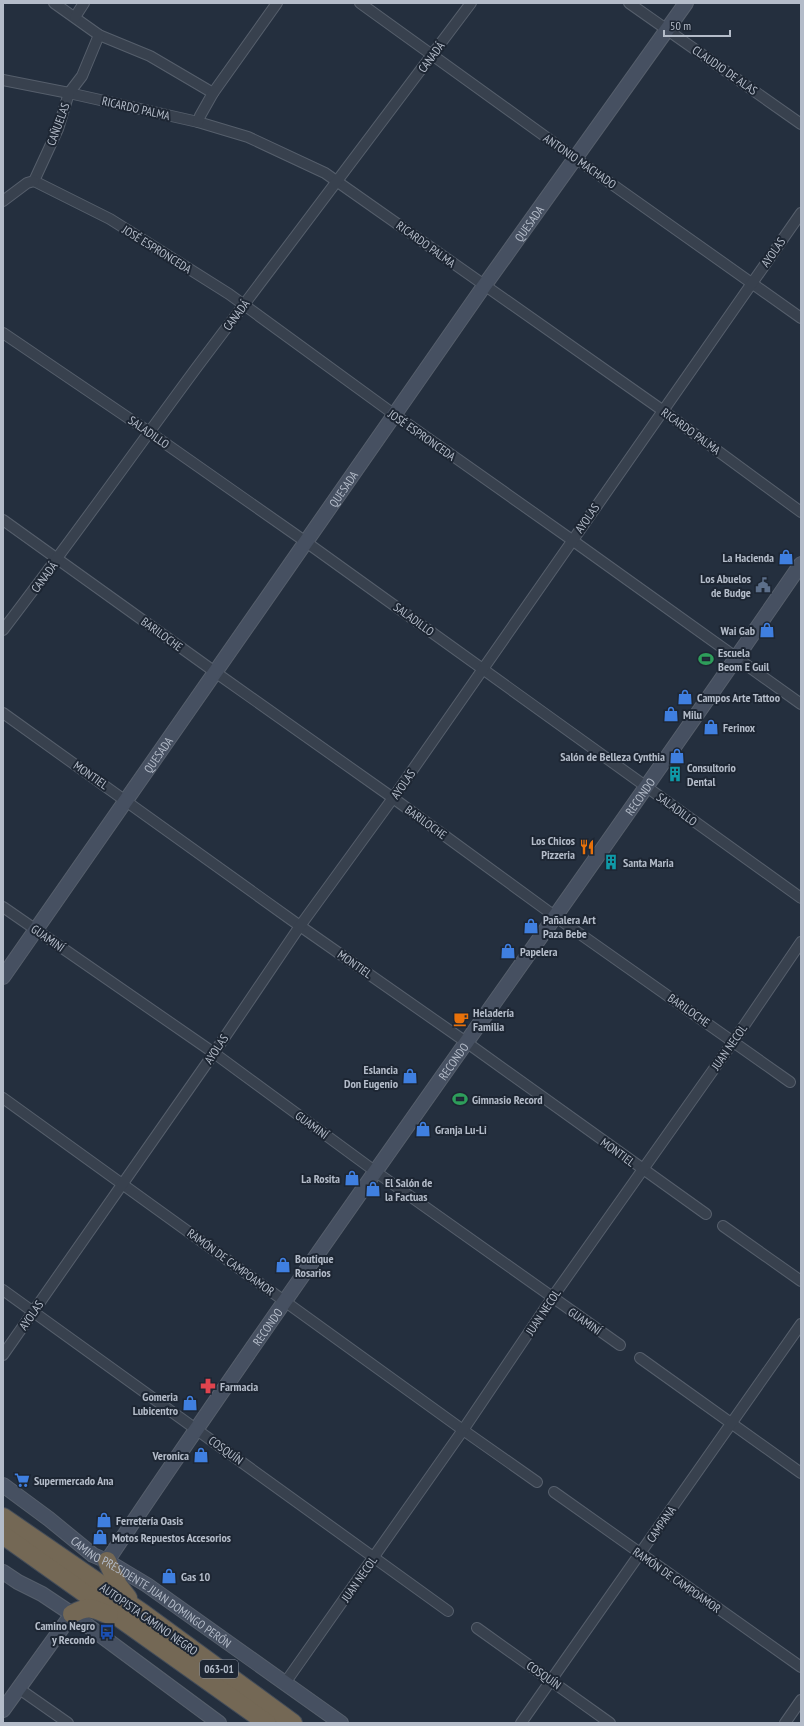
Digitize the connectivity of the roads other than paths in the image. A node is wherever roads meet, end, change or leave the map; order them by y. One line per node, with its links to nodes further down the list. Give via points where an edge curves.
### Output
1 (54, 3): 8 (street)
2 (84, 3): 8 (street)
3 (277, 3): 14 (street)
4 (360, 3): 11 (street, ANTONIO MACHADO)
5 (471, 3): 11 (street, CANADÁ)
6 (629, 3): 9 (street, CLAUDIO DE ALAS)
7 (686, 3): 9 (street, QUESADA)
8 (75, 17): 10 (street)
9 (668, 30): 16 (street, CLAUDIO DE ALAS); 17 (street, QUESADA)
10 (99, 35): 13 (street, CAÑUELAS, via 82,76); 14 (street, via 150,56)
11 (432, 56): 17 (street, ANTONIO MACHADO); 18 (street, CANADÁ)
12 (3, 80): 13 (street, RICARDO PALMA)
13 (69, 93): 15 (street, RICARDO PALMA); 19 (street, CAÑUELAS, via 58,129)
14 (213, 93): 15 (street)
15 (198, 122): 18 (street, RICARDO PALMA, via 261,143)
16 (801, 124)
17 (575, 158): 22 (street, ANTONIO MACHADO); 23 (street, QUESADA)
18 (337, 180): 23 (street, RICARDO PALMA); 24 (street, CANADÁ)
19 (34, 181): 20 (street, via 27,183); 24 (street, JOSÉ ESPRONCEDA, via 123,227)
20 (3, 201)
21 (801, 212): 22 (street, AYOLAS)
22 (752, 282): 25 (street, ANTONIO MACHADO); 27 (street, AYOLAS)
23 (484, 286): 27 (street, RICARDO PALMA); 28 (street, QUESADA)
24 (243, 305): 28 (street, JOSÉ ESPRONCEDA); 29 (street, CANADÁ)
25 (801, 318)
26 (3, 333): 29 (street, SALADILLO)
27 (662, 410): 30 (street, RICARDO PALMA); 32 (street, AYOLAS)
28 (395, 415): 32 (street, JOSÉ ESPRONCEDA); 33 (street, QUESADA)
29 (149, 432): 33 (street, SALADILLO); 34 (street, CANADÁ)
30 (801, 512)
31 (3, 520): 34 (street, BARILOCHE)
32 (572, 540): 37 (street, JOSÉ ESPRONCEDA); 38 (street, AYOLAS)
33 (306, 542): 38 (street, SALADILLO); 39 (street, QUESADA)
34 (57, 559): 36 (street, CANADÁ); 39 (street, BARILOCHE)
35 (801, 564): 37 (street, RECONDO)
36 (3, 630)
37 (736, 658): 40 (street, JOSÉ ESPRONCEDA); 42 (street, RECONDO)
38 (483, 669): 42 (street, SALADILLO); 43 (street, AYOLAS)
39 (215, 672): 43 (street, BARILOCHE); 44 (street, QUESADA)
40 (801, 704)
41 (3, 713): 44 (street, MONTIEL)
42 (646, 787): 45 (street, SALADILLO); 47 (street, RECONDO)
43 (393, 798): 47 (street, BARILOCHE); 48 (street, AYOLAS)
44 (126, 799): 48 (street, MONTIEL); 49 (street, QUESADA)
45 (801, 898)
46 (3, 907): 49 (street, GUAMINÍ)
47 (556, 917): 52 (street, RECONDO); 53 (street, BARILOCHE)
48 (300, 926): 52 (street, MONTIEL); 54 (street, AYOLAS)
49 (36, 930): 51 (street, QUESADA); 54 (street, GUAMINÍ)
50 (801, 942): 53 (street, JUAN NECOL)
51 (3, 977)
52 (466, 1042): 57 (street, MONTIEL); 58 (street, RECONDO)
53 (734, 1042): 55 (street, BARILOCHE); 57 (street, JUAN NECOL)
54 (214, 1053): 58 (street, GUAMINÍ); 59 (street, AYOLAS)
55 (790, 1082)
56 (3, 1098): 59 (street, RAMÓN DE CAMPOAMOR)
57 (643, 1170): 60 (street, MONTIEL); 64 (street, JUAN NECOL)
58 (376, 1172): 64 (street, GUAMINÍ); 65 (street, RECONDO)
59 (123, 1184): 65 (street, RAMÓN DE CAMPOAMOR); 66 (street, AYOLAS)
60 (706, 1214)
61 (723, 1226): 62 (street)
62 (801, 1282)
63 (3, 1290): 66 (street, COSQUÍN)
64 (552, 1298): 68 (street, GUAMINÍ); 73 (street, JUAN NECOL)
65 (285, 1300): 72 (street, RECONDO); 73 (street, RAMÓN DE CAMPOAMOR)
66 (34, 1312): 69 (street, AYOLAS); 72 (street, COSQUÍN)
67 (801, 1324): 71 (street, CAMPANA)
68 (620, 1345)
69 (3, 1355)
70 (640, 1358): 71 (street)
71 (732, 1423): 74 (street); 80 (street, CAMPANA)
72 (195, 1429): 81 (street, COSQUÍN); 82 (street, RECONDO)
73 (463, 1430): 75 (street, RAMÓN DE CAMPOAMOR); 81 (street, JUAN NECOL)
74 (801, 1473)
75 (537, 1482)
76 (3, 1486): 82 (street, CAMINO PRESIDENTE JUAN DOMINGO PERÓN, via 93,1555)
77 (554, 1492): 80 (street, RAMÓN DE CAMPOAMOR)
78 (3, 1517): 86 (highway, AUTOPISTA CAMINO NEGRO / 063-01)
79 (3, 1535): 86 (highway, AUTOPISTA CAMINO NEGRO / 063-01)
80 (640, 1554): 88 (street, RAMÓN DE CAMPOAMOR); 89 (street, CAMPANA)
81 (374, 1557): 84 (street, COSQUÍN); 90 (street, JUAN NECOL)
82 (107, 1561): 86 (highway); 90 (street, CAMINO PRESIDENTE JUAN DOMINGO PERÓN, via 147,1585)
83 (3, 1572): 85 (street)
84 (448, 1611)
85 (72, 1614): 86 (highway, via 82,1609 94,1609); 91 (street); 95 (street)
86 (138, 1620): 96 (highway, AUTOPISTA CAMINO NEGRO / 063-01); 97 (highway, AUTOPISTA CAMINO NEGRO / 063-01)
87 (477, 1628): 89 (street, COSQUÍN)
88 (801, 1667)
89 (551, 1680): 99 (street, CAMPANA); 100 (street, COSQUÍN)
90 (285, 1683): 98 (street, CAMINO PRESIDENTE JUAN DOMINGO PERÓN)
91 (18, 1688): 93 (street); 94 (street)
92 (801, 1700): 101 (street)
93 (3, 1710)
94 (68, 1723)
95 (219, 1723)
96 (267, 1723)
97 (293, 1723)
98 (341, 1723)
99 (521, 1723)
100 (610, 1723)
101 (785, 1723)

